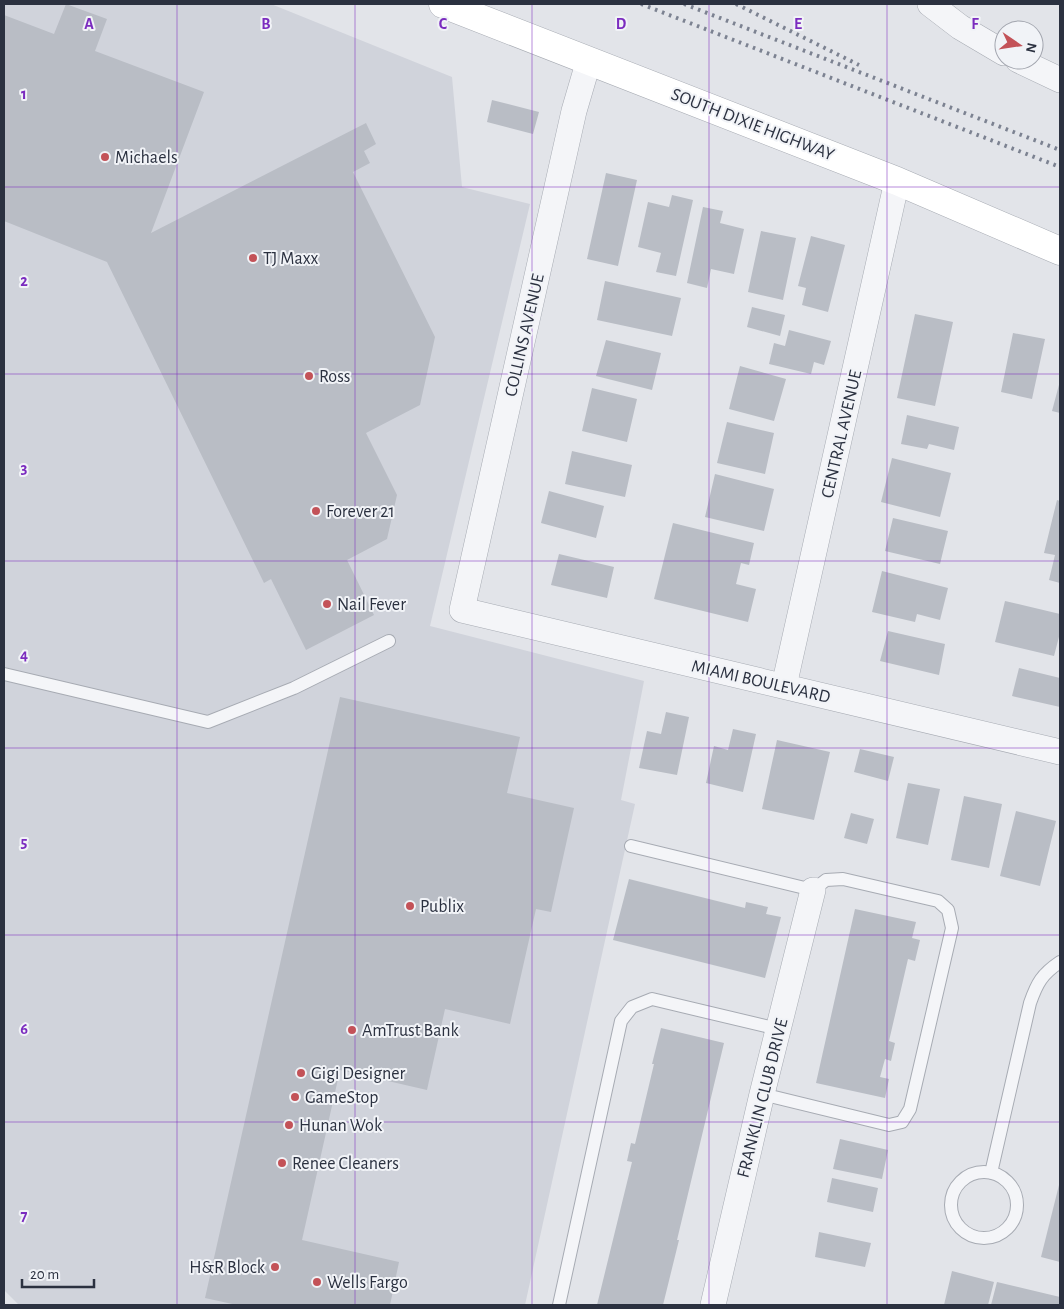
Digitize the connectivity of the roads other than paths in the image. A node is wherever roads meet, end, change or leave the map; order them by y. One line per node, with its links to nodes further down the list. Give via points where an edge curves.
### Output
1 (443, 4): 4 (street, SOUTH DIXIE HIGHWAY)
2 (930, 4): 3 (street)
3 (994, 47)
4 (589, 60): 7 (street, SOUTH DIXIE HIGHWAY); 9 (street, COLLINS AVENUE, via 572,121)
5 (1039, 70): 6 (street)
6 (1060, 80)
7 (897, 181): 8 (street, SOUTH DIXIE HIGHWAY); 12 (street, CENTRAL AVENUE)
8 (1060, 251)
9 (462, 610): 12 (street, MIAMI BOULEVARD)
10 (389, 641): 11 (lane, via 294,688 208,722)
11 (4, 674)
12 (784, 686): 13 (street, MIAMI BOULEVARD)
13 (1060, 752)
14 (631, 846): 15 (lane)
15 (813, 890): 17 (street, FRANKLIN CLUB DRIVE); 18 (lane, via 826,880 843,879 938,901 948,910 952,928 910,1109 902,1122 890,1125)
16 (1060, 962): 19 (lane, via 1047,970 1036,985 1030,1003)
17 (778, 1029): 18 (street, FRANKLIN CLUB DRIVE); 20 (lane, via 652,999 632,1007 621,1021)
18 (762, 1094): 21 (street, FRANKLIN CLUB DRIVE)
19 (991, 1173): 19 (lane, via 981,1172 962,1180 952,1198 951,1208 959,1227 977,1237 987,1238 1006,1230 1016,1212 1017,1202 1009,1183)
20 (559, 1305)
21 (713, 1305)

